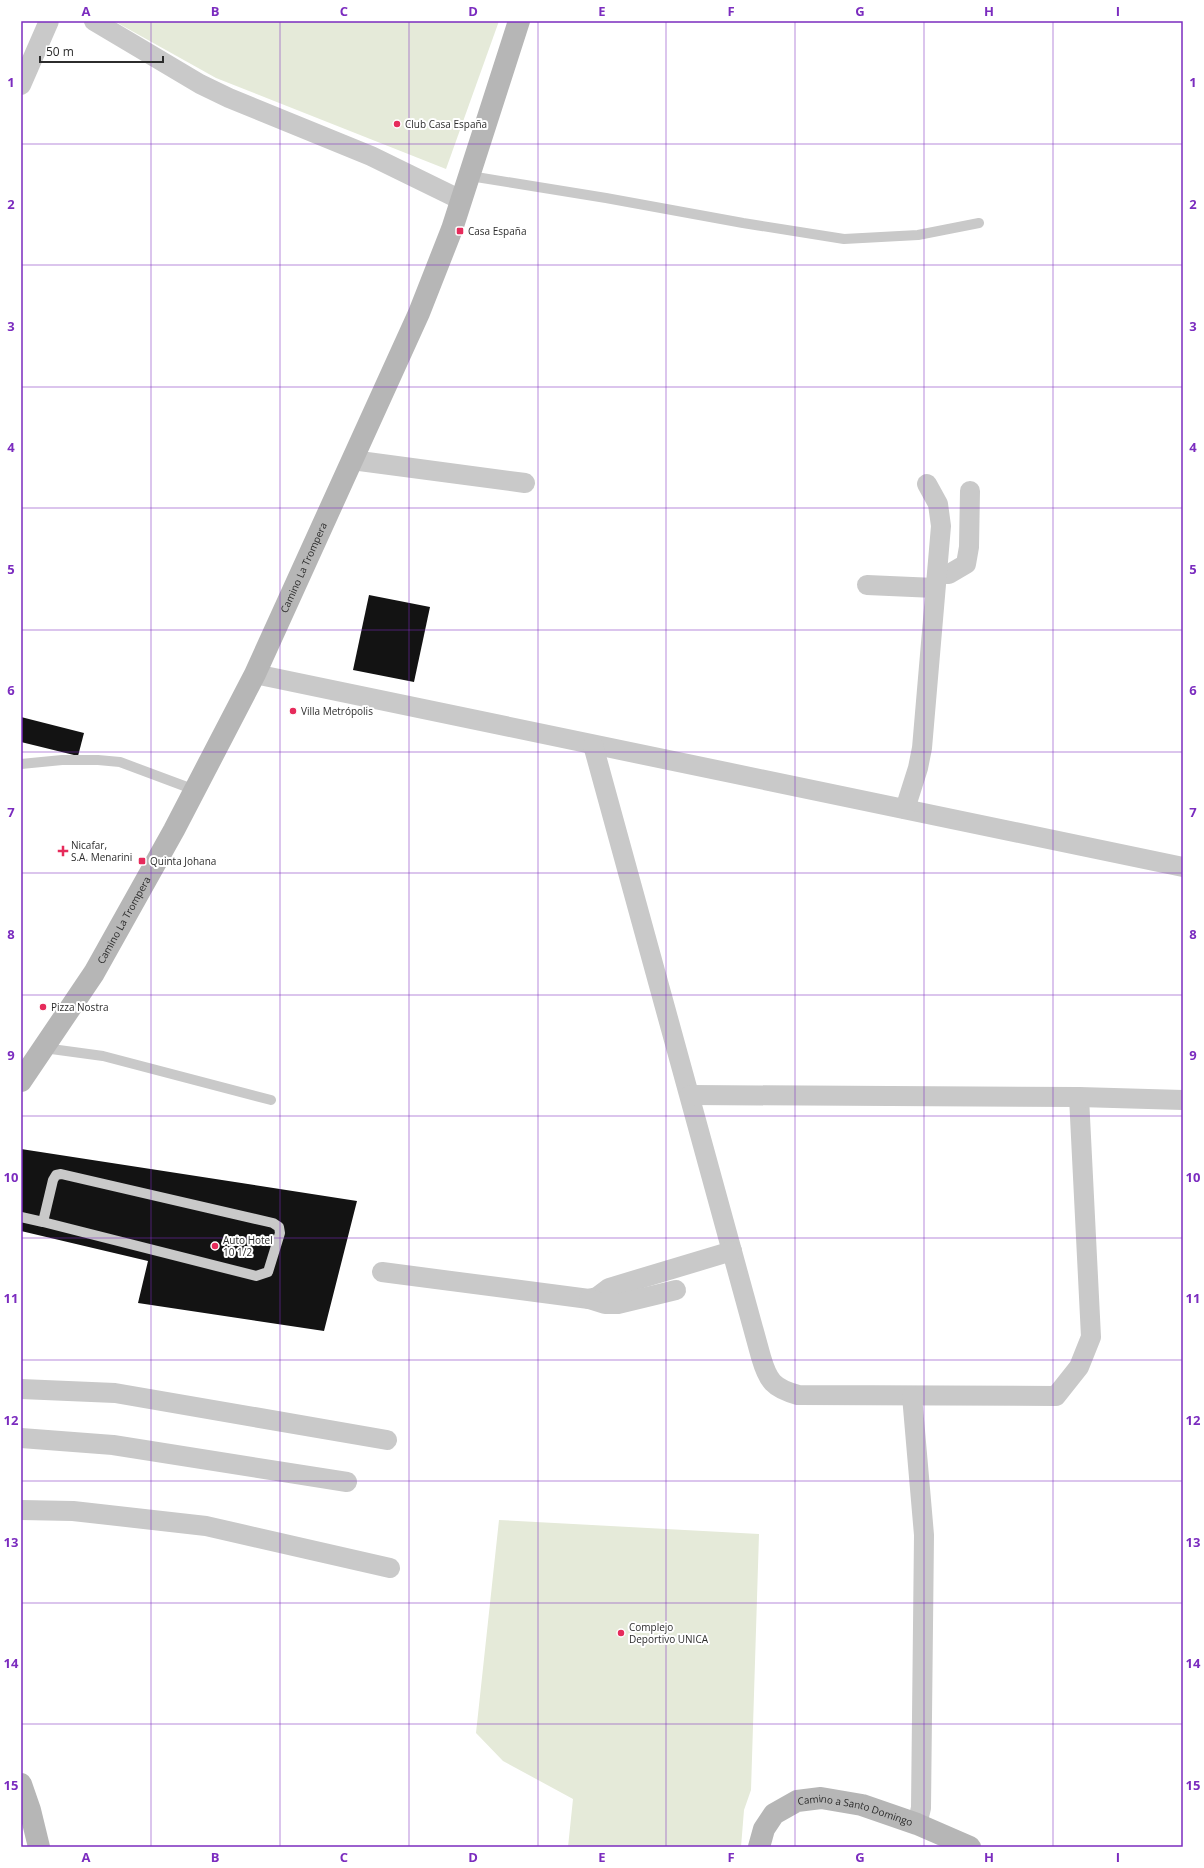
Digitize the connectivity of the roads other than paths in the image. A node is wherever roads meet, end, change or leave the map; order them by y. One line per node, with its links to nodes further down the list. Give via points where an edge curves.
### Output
1 (49, 21): 4 (street)
2 (519, 21): 5 (street, Camino La Trompera)
3 (102, 23): 6 (street, via 200,84 371,156)
4 (21, 85)
5 (470, 176): 6 (street, Camino La Trompera); 7 (lane, via 844,239 918,235)
6 (461, 200): 8 (street, Camino La Trompera, via 419,313)
7 (979, 223)
8 (352, 460): 9 (street); 14 (street, Camino La Trompera)
9 (525, 484)
10 (927, 484): 12 (street, via 938,504 941,526)
11 (970, 491): 12 (street, via 969,547 966,564)
12 (936, 581): 13 (street); 18 (street, via 922,748)
13 (867, 585)
14 (255, 674): 15 (street); 17 (street, Camino La Trompera)
15 (593, 745): 18 (street); 22 (street)
16 (21, 764): 17 (lane, via 69,760 120,762)
17 (195, 790): 20 (street, Camino La Trompera, via 94,973)
18 (905, 809): 19 (street)
19 (1183, 867)
20 (44, 1048): 21 (street, Camino La Trompera); 24 (lane, via 102,1056)
21 (21, 1082)
22 (690, 1095): 23 (street); 28 (street)
23 (1079, 1098): 25 (street); 33 (street, via 1091,1337 1079,1367 1056,1396)
24 (271, 1100)
25 (1183, 1100)
26 (21, 1217): 27 (lane)
27 (43, 1222): 27 (lane, via 256,1276 268,1272 280,1232 279,1227 273,1223 61,1174 56,1175 53,1180)
28 (732, 1251): 31 (street, via 609,1288); 33 (street, via 760,1358 772,1383 782,1391 798,1395)
29 (382, 1272): 31 (street)
30 (676, 1290): 31 (street, via 618,1304 605,1304)
31 (589, 1299)
32 (21, 1388): 35 (street, via 115,1393)
33 (912, 1396): 40 (street, via 924,1535 921,1808)
34 (21, 1438): 36 (street, via 113,1445)
35 (387, 1440)
36 (348, 1482)
37 (21, 1510): 38 (street, via 73,1511 206,1526)
38 (390, 1568)
39 (21, 1784): 41 (street)
40 (916, 1824): 42 (street, Camino a Santo Domingo, via 862,1805 821,1798 797,1801 774,1814 764,1829); 43 (street, Camino a Santo Domingo)
41 (39, 1847)
42 (759, 1847)
43 (970, 1847)

